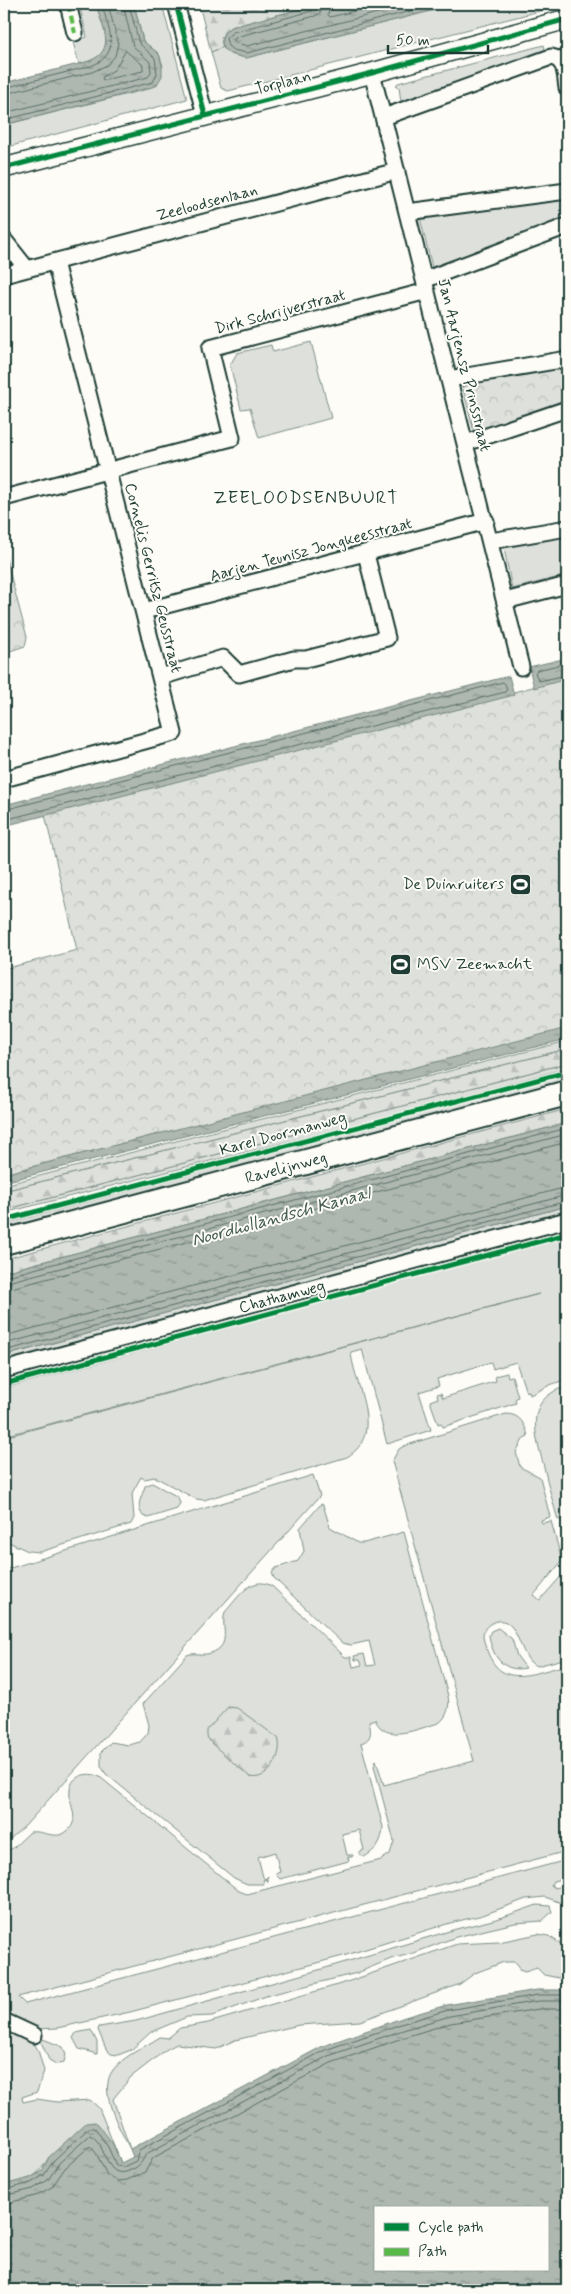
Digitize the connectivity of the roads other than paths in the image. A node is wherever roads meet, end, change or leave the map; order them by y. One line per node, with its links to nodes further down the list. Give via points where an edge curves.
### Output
1 (68, 4): 4 (street)
2 (176, 4): 7 (street)
3 (567, 19): 5 (street, Torplaan)
4 (75, 33)
5 (372, 73): 7 (street, Torplaan); 8 (street, Jan Aarjensz Prinsstraat)
6 (567, 88): 8 (street, via 562,62 551,57)
7 (204, 115): 9 (street, Torplaan)
8 (384, 117): 10 (street, Jan Aarjensz Prinsstraat)
9 (4, 168)
10 (397, 171): 12 (street, Jan Aarjensz Prinsstraat); 15 (street, Zeeloodsenlaan)
11 (567, 191): 12 (street)
12 (407, 212): 18 (street, Jan Aarjensz Prinsstraat)
13 (567, 226): 18 (street)
14 (4, 240): 16 (street)
15 (55, 262): 16 (street, Zeeloodsenlaan); 23 (street, Cornelis Gerritsz Geusstraat)
16 (27, 269): 17 (street, Zeeloodsenlaan)
17 (4, 275)
18 (425, 286): 20 (street, Jan Aarjensz Prinsstraat); 23 (street, Dirk Schrijverstraat, via 210,348 232,438)
19 (567, 358): 20 (street)
20 (449, 378): 22 (street, Jan Aarjensz Prinsstraat)
21 (567, 409): 22 (street)
22 (466, 444): 25 (street, Jan Aarjensz Prinsstraat)
23 (107, 470): 24 (street); 31 (street, Cornelis Gerritsz Geusstraat)
24 (4, 498)
25 (486, 521): 27 (street, Jan Aarjensz Prinsstraat); 28 (street, Aarjen Teunisz Jongkeesstraat)
26 (567, 528): 27 (street)
27 (491, 541): 30 (street, Jan Aarjensz Prinsstraat)
28 (366, 554): 31 (street, Aarjen Teunisz Jongkeesstraat); 33 (street, via 387,638 239,674 223,658)
29 (567, 585): 30 (street)
30 (505, 601): 32 (street, Jan Aarjensz Prinsstraat)
31 (144, 612): 33 (street, Cornelis Gerritsz Geusstraat)
32 (521, 667)
33 (161, 677): 34 (street, Cornelis Gerritsz Geusstraat, via 174,732)
34 (4, 779)
35 (567, 1093): 37 (main road, Ravelijnweg)
36 (567, 1220): 38 (street, Chathamweg)
37 (4, 1242)
38 (4, 1370)
39 (4, 2021): 40 (street)
40 (34, 2034)

